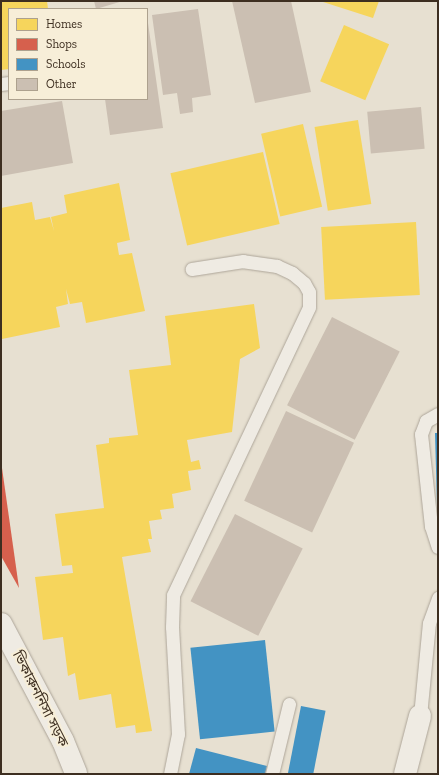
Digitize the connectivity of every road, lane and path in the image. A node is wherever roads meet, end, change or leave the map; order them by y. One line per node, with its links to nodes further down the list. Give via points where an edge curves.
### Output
1 (192, 269): 10 (lane, via 243,260 277,266 292,273 304,283 309,292 309,307 173,595 172,627 178,734)
2 (438, 414): 3 (lane, via 426,421 421,434 431,526)
3 (438, 547)
4 (438, 598): 6 (lane, via 429,623)
5 (1, 624): 9 (street, ভিকারুননিসা সড়ক, via 63,741)
6 (432, 679): 8 (lane)
7 (289, 704): 11 (lane)
8 (420, 716): 12 (street)
9 (76, 774)
10 (170, 774)
11 (272, 774)
12 (405, 774)

